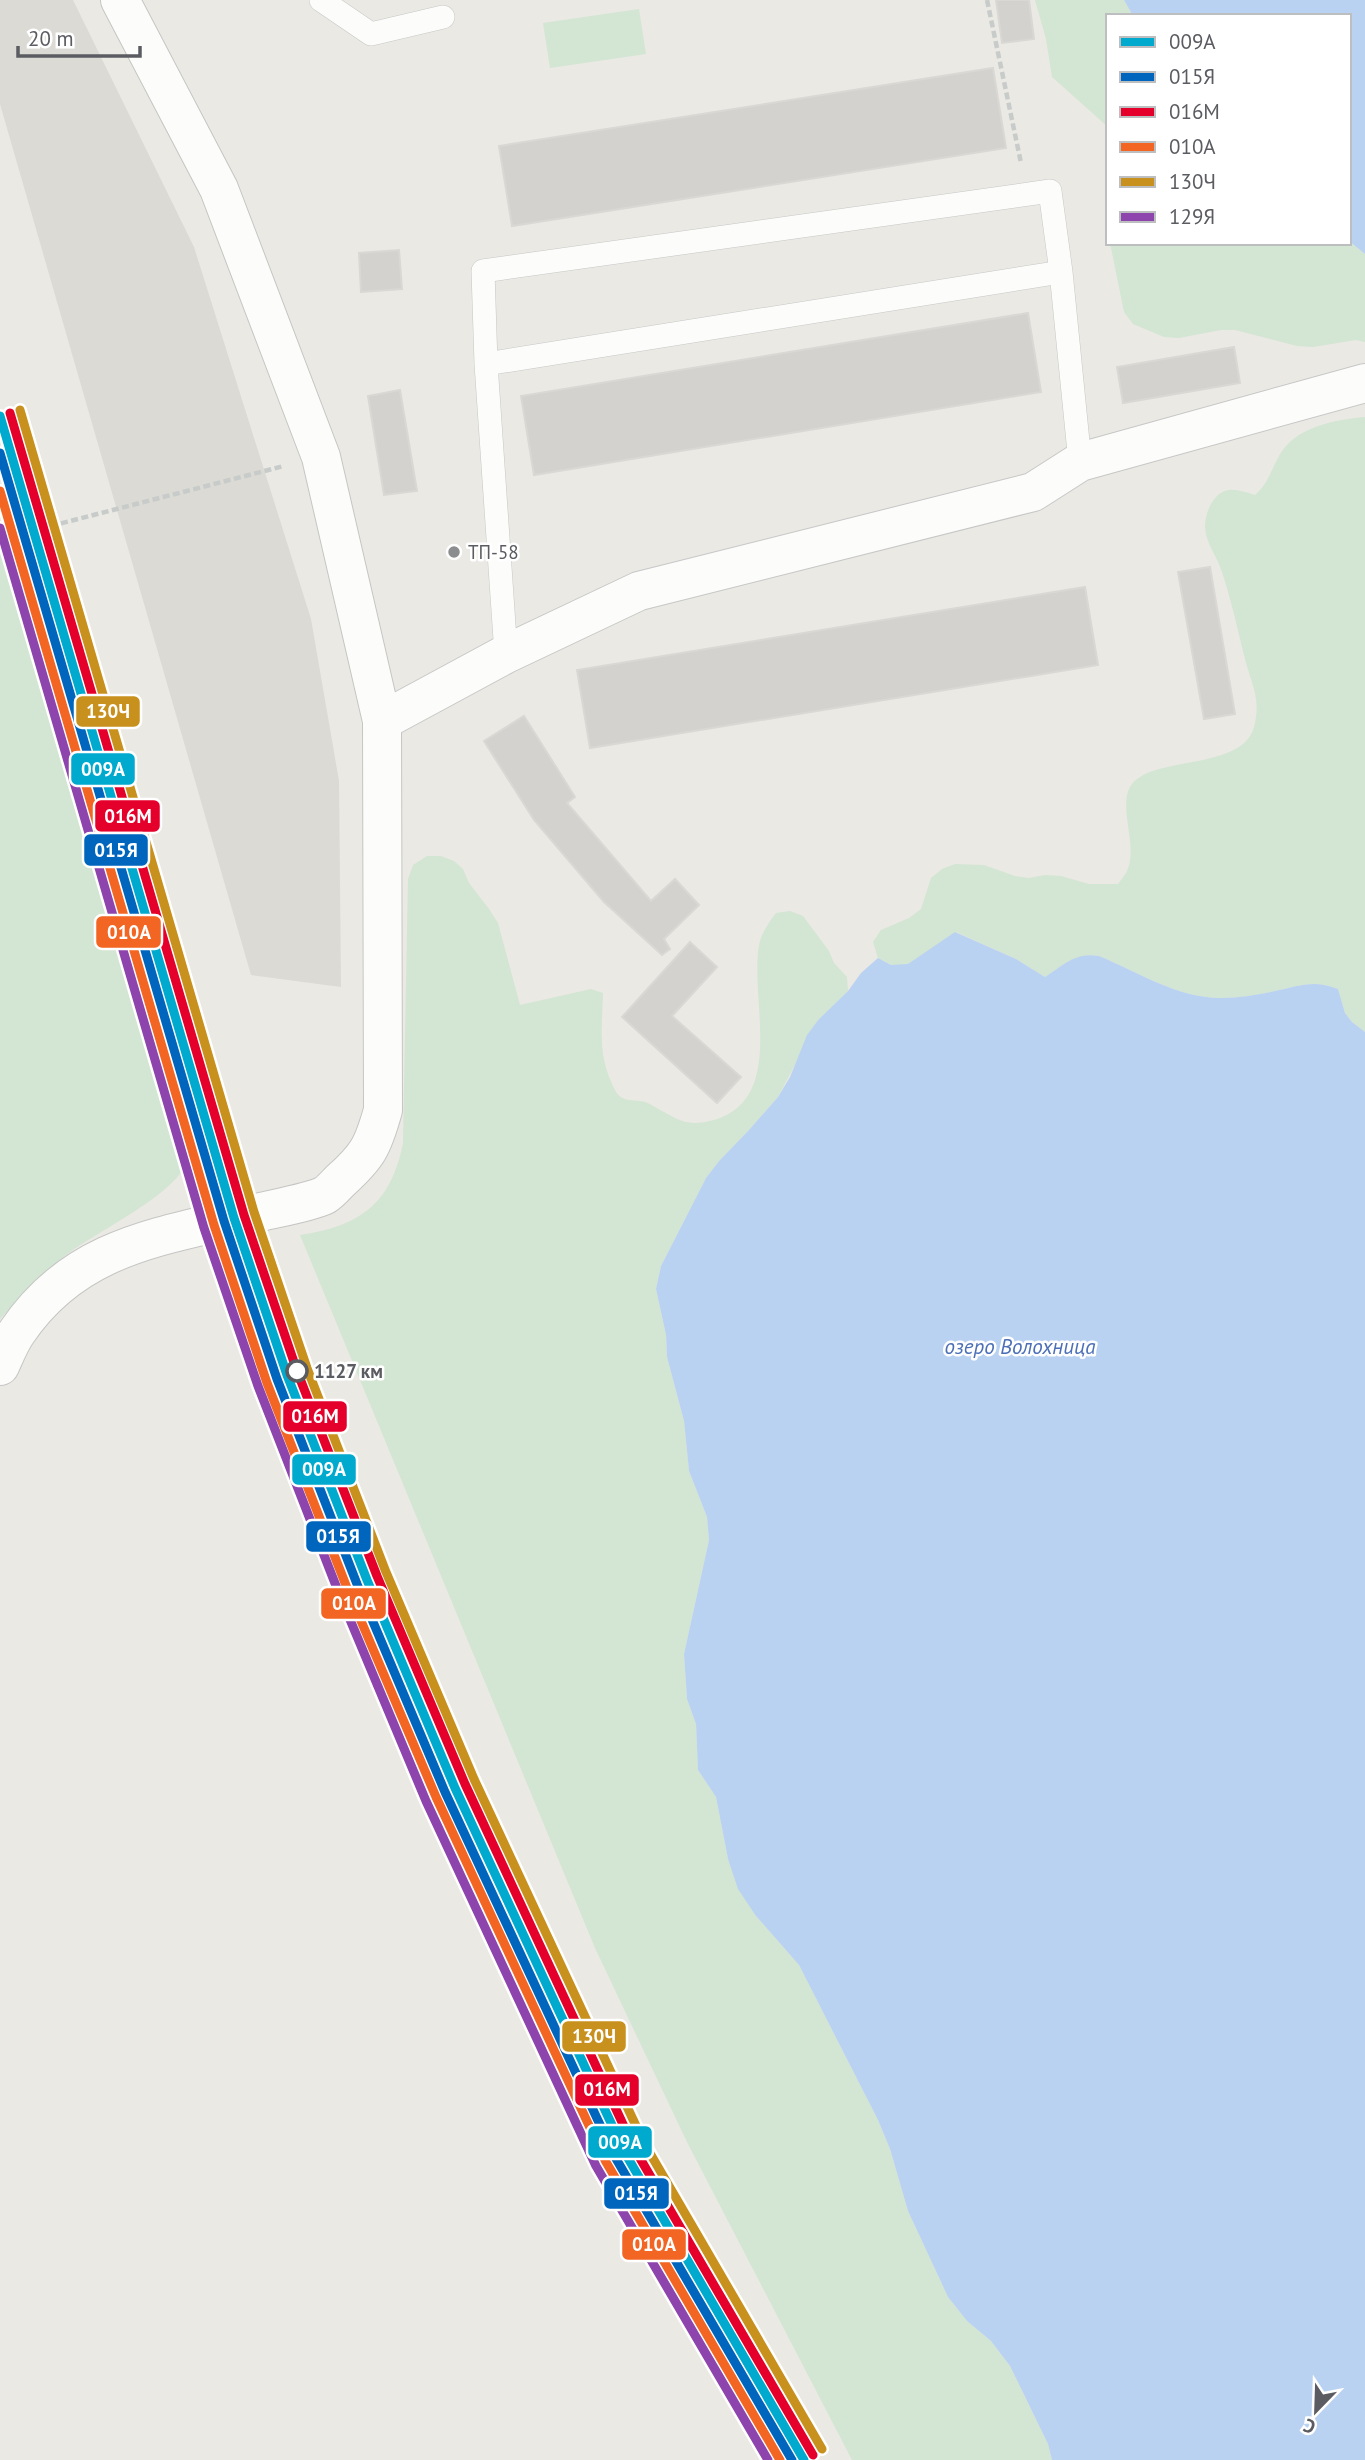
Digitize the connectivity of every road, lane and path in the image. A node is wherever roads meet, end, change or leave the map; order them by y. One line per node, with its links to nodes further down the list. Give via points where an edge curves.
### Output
1 (120, 0): 13 (street, via 219,189 321,457)
2 (321, 0): 4 (lane, via 370,34)
3 (987, 0): 5 (path)
4 (443, 17)
5 (1028, 194): 6 (lane, via 1050,191); 7 (lane, via 482,271)
6 (1061, 272): 7 (lane); 9 (lane)
7 (486, 364): 12 (lane)
8 (1365, 383): 9 (street)
9 (1080, 461): 12 (street, via 1033,492 639,591)
10 (275, 468): 11 (path)
11 (0, 539)
12 (506, 654): 13 (street)
13 (382, 721): 14 (street, via 383,1110 374,1143 361,1162 325,1195 154,1237 83,1266 37,1307 16,1333)
14 (0, 1366)

